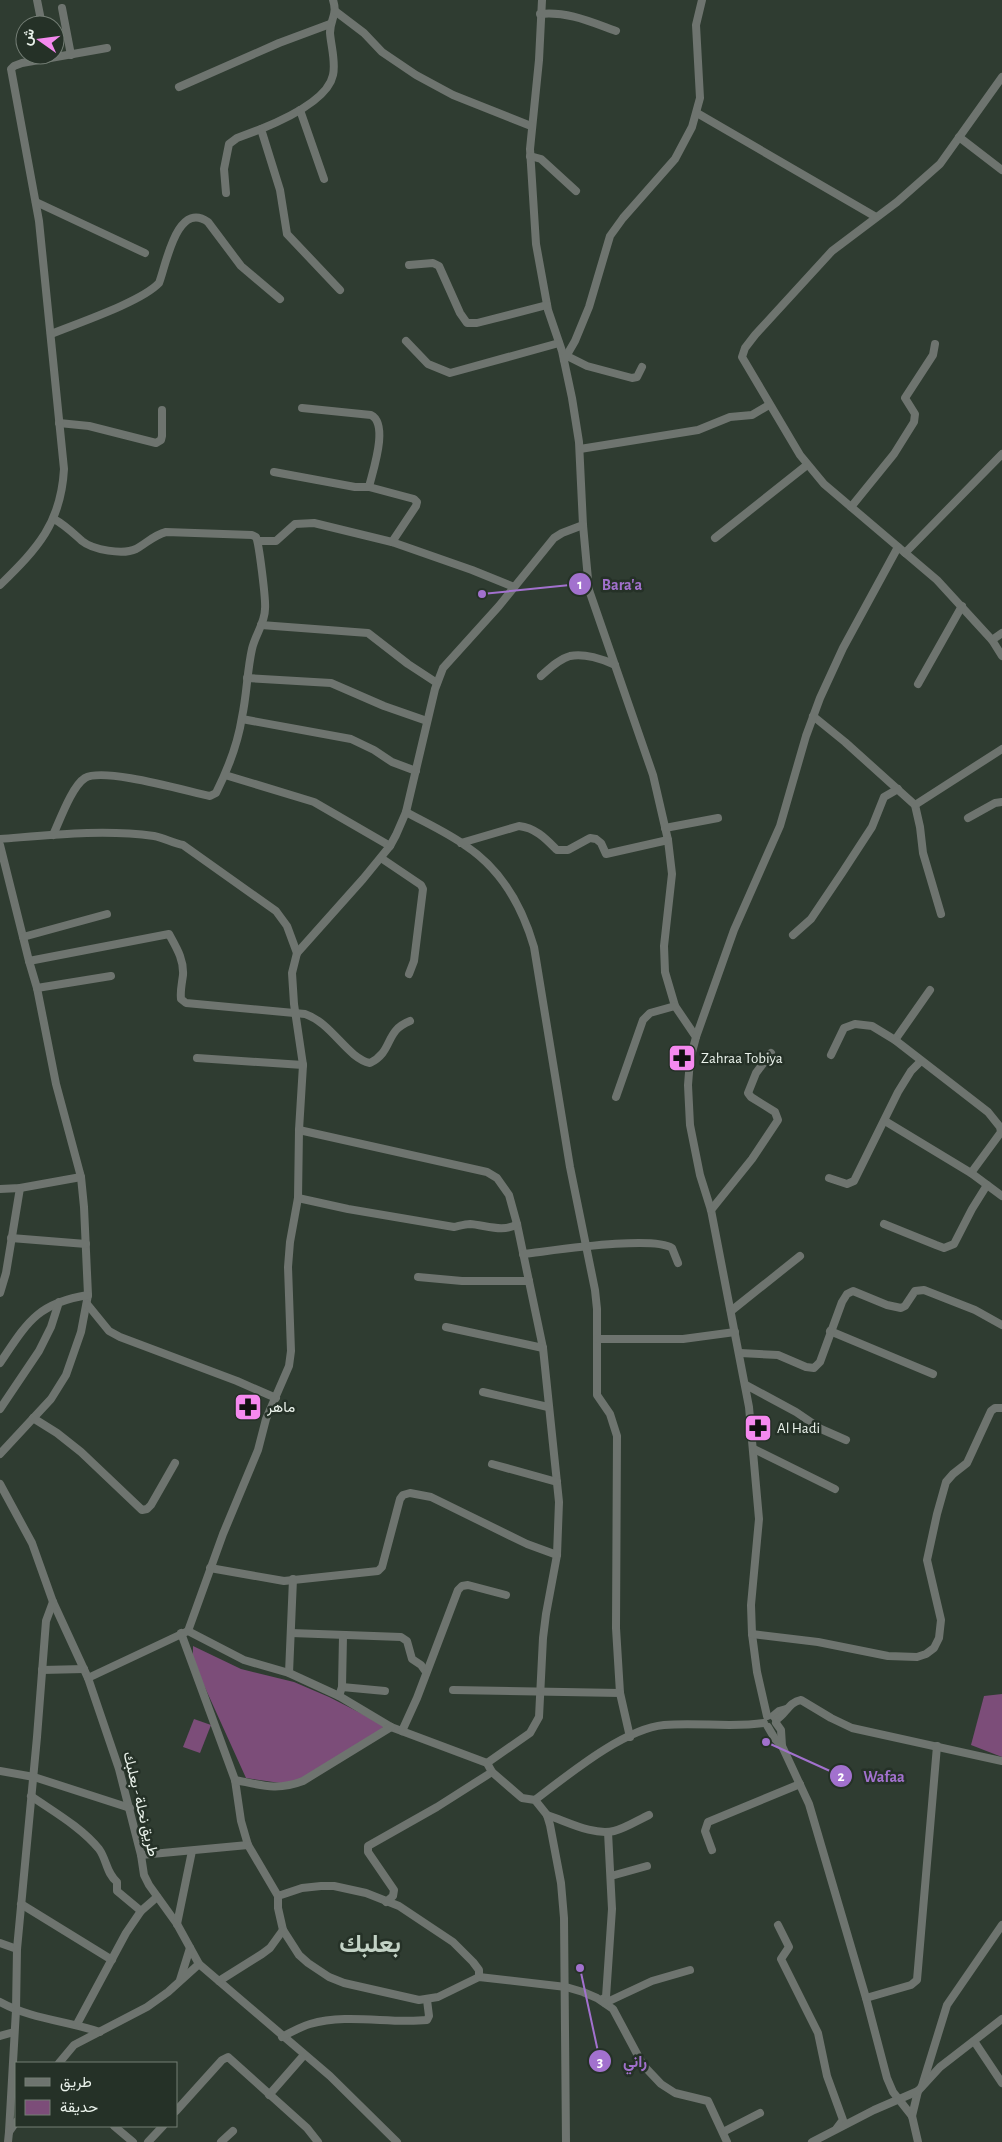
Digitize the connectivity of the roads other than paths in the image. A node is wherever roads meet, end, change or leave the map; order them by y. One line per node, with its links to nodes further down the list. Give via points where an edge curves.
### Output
1 (37, 0): 8 (street)
2 (332, 0): 6 (street)
3 (542, 0): 7 (street)
4 (702, 0): 18 (street, via 696,25 701,86)
5 (62, 8): 12 (street)
6 (336, 11): 9 (street); 19 (street, via 359,28 386,56 439,88)
7 (540, 14): 10 (street, via 571,15); 19 (street)
8 (40, 15)
9 (330, 24): 16 (street); 17 (street, via 333,77 324,90)
10 (616, 31)
11 (107, 48): 12 (street)
12 (71, 55): 13 (street)
13 (65, 56)
14 (17, 65): 27 (street, via 11,69)
15 (1002, 77): 21 (street)
16 (179, 87)
17 (300, 110): 20 (street); 24 (street)
18 (697, 113): 28 (street); 38 (street, via 675,160 610,236 594,294)
19 (532, 126): 22 (street)
20 (262, 129): 26 (street, via 229,144 224,169); 31 (street, via 280,190 287,234)
21 (959, 137): 23 (street); 28 (street, via 940,164)
22 (530, 156): 25 (street, via 541,159); 33 (street, via 536,244)
23 (1002, 170)
24 (324, 179)
25 (576, 191)
26 (226, 193)
27 (36, 202): 29 (street); 34 (street)
28 (876, 217): 40 (street, via 832,251 745,348 743,360)
29 (145, 253)
30 (409, 265): 33 (street, via 433,263 439,266 467,323)
31 (340, 290)
32 (280, 299): 34 (street, via 241,266 208,222 203,218 192,218 186,221 174,239 159,283 154,288)
33 (546, 304): 36 (street)
34 (51, 334): 43 (street)
35 (406, 341): 36 (street, via 428,364 450,373)
36 (559, 343): 38 (street)
37 (935, 344): 49 (street, via 933,355 905,398 915,414 914,422 894,454)
38 (566, 358): 39 (street, via 632,378 637,377); 44 (street)
39 (642, 367)
40 (769, 405): 44 (street, via 752,415 730,417 698,430); 46 (street)
41 (302, 408): 48 (street, via 371,415 377,419 380,438)
42 (162, 410): 43 (street, via 162,436 156,443 89,426)
43 (60, 423): 50 (street, via 64,468)
44 (580, 449): 51 (street)
45 (1002, 454): 56 (street)
46 (807, 465): 49 (street); 52 (street)
47 (274, 472): 48 (street)
48 (369, 487): 54 (street, via 416,502)
49 (851, 507): 55 (street)
50 (54, 519): 53 (street, via 84,542 116,552 137,548 156,534 166,532 252,535); 57 (street, via 35,548)
51 (583, 525): 58 (street, via 554,538); 64 (street, via 589,590)
52 (715, 538)
53 (258, 541): 54 (street, via 280,539 290,527 306,523); 60 (street, via 266,608)
54 (392, 542): 58 (street)
55 (898, 547): 56 (street); 69 (street, via 843,648)
56 (905, 553): 59 (street)
57 (0, 585)
58 (514, 587): 67 (street, via 443,668)
59 (962, 606): 62 (street); 68 (street)
60 (261, 625): 66 (street); 67 (street, via 368,633)
61 (1002, 632): 62 (street)
62 (992, 640): 63 (street)
63 (1002, 656)
64 (616, 665): 65 (street, via 600,658 569,656); 81 (street, via 652,775)
65 (541, 676)
66 (247, 678): 70 (street); 71 (street, via 331,684)
67 (437, 682): 71 (street)
68 (918, 684)
69 (813, 716): 75 (street); 102 (street, via 780,826 734,930)
70 (242, 719): 73 (street, via 351,739); 74 (street)
71 (427, 721): 73 (street)
72 (1002, 749): 77 (street)
73 (416, 772): 78 (street)
74 (225, 775): 82 (street, via 216,793 210,796 164,784 104,775 88,777 79,784); 87 (street, via 314,802)
75 (898, 789): 77 (street); 91 (street, via 884,797 872,827 842,873 811,918)
76 (1002, 802): 80 (street)
77 (915, 805): 90 (street, via 923,853)
78 (406, 812): 85 (street); 87 (street)
79 (718, 818): 81 (street)
80 (968, 818)
81 (665, 828): 84 (street)
82 (53, 834): 83 (street); 93 (street, via 134,834 155,836 183,845 276,911 287,926)
83 (0, 839)
84 (668, 840): 85 (street, via 606,854 601,843 590,838 568,850 557,850 542,835 519,826); 99 (street, via 672,874 664,946 665,972)
85 (461, 843): 125 (street, via 498,874 528,925)
86 (0, 845): 92 (street)
87 (390, 846): 88 (street)
88 (381, 858): 93 (street); 95 (street, via 422,885 423,889 414,961)
89 (107, 914): 92 (street)
90 (941, 914)
91 (793, 935)
92 (23, 937): 94 (street)
93 (297, 953): 100 (street, via 292,973)
94 (29, 961): 97 (street); 100 (street, via 169,934 181,960 183,1002)
95 (409, 974)
96 (111, 976): 97 (street)
97 (37, 988): 113 (street, via 56,1084)
98 (930, 990): 103 (street)
99 (675, 1006): 102 (street); 109 (street, via 650,1013 644,1020)
100 (297, 1015): 101 (street, via 313,1017 361,1060 370,1063 383,1054 396,1028); 108 (street)
101 (410, 1021)
102 (696, 1037): 120 (street, via 688,1086 690,1125 700,1175)
103 (894, 1040): 105 (street, via 872,1026 851,1024 844,1028); 107 (street)
104 (771, 1053): 120 (street, via 756,1074 748,1093 775,1112 778,1120)
105 (831, 1055)
106 (197, 1058): 108 (street)
107 (920, 1061): 110 (street, via 911,1071); 112 (street, via 988,1112 1000,1127 1000,1134)
108 (303, 1065): 111 (street)
109 (616, 1097)
110 (885, 1121): 112 (street); 114 (street, via 854,1181 848,1184)
111 (299, 1130): 119 (street); 121 (street, via 487,1172 497,1178 510,1195)
112 (971, 1173): 115 (street)
113 (81, 1177): 116 (street); 124 (street)
114 (829, 1178)
115 (987, 1185): 118 (street); 122 (street, via 958,1239 950,1247 936,1246)
116 (20, 1188): 117 (street); 123 (street)
117 (0, 1189)
118 (1002, 1196)
119 (298, 1198): 121 (street, via 454,1227 468,1224 512,1228); 146 (street, via 288,1267 291,1351 289,1366)
120 (712, 1210): 134 (street)
121 (517, 1224): 126 (street)
122 (884, 1224)
123 (11, 1238): 124 (street); 131 (street)
124 (86, 1244): 132 (street)
125 (585, 1246): 126 (street); 128 (street, via 662,1243 672,1248); 139 (street, via 595,1290)
126 (523, 1254): 130 (street)
127 (800, 1256): 134 (street)
128 (678, 1263)
129 (418, 1277): 130 (street)
130 (529, 1281): 140 (street)
131 (0, 1293)
132 (88, 1300): 133 (street); 146 (street, via 109,1331 120,1337); 150 (street, via 79,1341 66,1375 52,1399)
133 (59, 1302): 142 (street, via 27,1323); 149 (street, via 40,1351)
134 (731, 1311): 138 (street)
135 (1002, 1325): 137 (street, via 975,1310 924,1290 915,1291 901,1308 853,1291 842,1302)
136 (446, 1327): 140 (street)
137 (830, 1331): 141 (street, via 820,1362 814,1368 778,1355); 143 (street)
138 (735, 1332): 139 (street, via 683,1339); 141 (street)
139 (597, 1339): 177 (street, via 597,1395 610,1414 618,1436 616,1628)
140 (543, 1348): 147 (street)
141 (740, 1353): 144 (street)
142 (0, 1363)
143 (933, 1374)
144 (746, 1385): 151 (street, via 796,1412 821,1430); 152 (street)
145 (483, 1392): 147 (street)
146 (276, 1398): 160 (street)
147 (548, 1407): 156 (street)
148 (1002, 1408): 166 (street, via 991,1411 967,1463 948,1479 941,1498 927,1560 941,1626 937,1643 930,1652 917,1657 888,1656 818,1642)
149 (0, 1409)
150 (33, 1418): 153 (street); 154 (street, via 81,1452 142,1510 151,1504)
151 (846, 1440)
152 (754, 1449): 158 (street); 166 (street, via 759,1519 751,1605)
153 (0, 1454)
154 (175, 1464)
155 (492, 1464): 156 (street)
156 (557, 1482): 159 (street)
157 (0, 1484): 163 (street, طريق نحلة - بعلبك, via 32,1543)
158 (835, 1489)
159 (557, 1555): 161 (street, via 430,1497 410,1493 400,1499 380,1570); 176 (street, via 546,1614)
160 (210, 1568): 161 (street); 164 (street)
161 (293, 1579): 165 (street)
162 (506, 1594): 170 (street, via 472,1586 461,1588)
163 (53, 1602): 168 (street, طريق نحلة - بعلبك); 169 (street, via 46,1621)
164 (184, 1632): 171 (street, via 244,1660); 172 (street); 189 (street)
165 (291, 1633): 167 (street); 171 (street)
166 (752, 1634): 179 (street, via 757,1672)
167 (343, 1636): 170 (street, via 403,1638 412,1659); 173 (street)
168 (84, 1669): 169 (street); 172 (street, طريق نحلة - بعلبك)
169 (42, 1670): 188 (street)
170 (426, 1672): 181 (street)
171 (289, 1673): 178 (street)
172 (88, 1678): 193 (street, طريق نحلة - بعلبك)
173 (342, 1687): 175 (street); 178 (street)
174 (453, 1690): 176 (street)
175 (385, 1691)
176 (541, 1691): 177 (street); 185 (street, via 539,1717 534,1729)
177 (620, 1693): 182 (street)
178 (339, 1696): 180 (street)
179 (771, 1721): 182 (street, via 735,1726 666,1725 648,1728); 183 (street, via 779,1711 801,1700 852,1728); 190 (street, via 781,1730 782,1746)
180 (391, 1727): 181 (street); 189 (street, via 290,1786 281,1788)
181 (402, 1731): 185 (street)
182 (630, 1737): 192 (street, via 592,1758)
183 (937, 1746): 184 (street); 222 (street, via 917,1980)
184 (1002, 1761)
185 (487, 1763): 187 (street)
186 (0, 1771): 188 (street)
187 (492, 1772): 192 (street, via 522,1798); 205 (street, via 368,1846 368,1852 394,1890)
188 (34, 1777): 191 (street); 193 (street)
189 (235, 1780): 197 (street)
190 (800, 1784): 198 (street, via 708,1822 705,1831); 222 (street, via 814,1820)
191 (31, 1796): 206 (street); 207 (street, via 76,1828 99,1850 110,1876 117,1882 117,1891)
192 (535, 1800): 195 (street)
193 (130, 1808): 200 (street, طريق نحلة - بعلبك)
194 (649, 1814): 196 (street)
195 (546, 1815): 196 (street); 221 (street, via 555,1846 563,1903)
196 (608, 1832): 202 (street)
197 (248, 1845): 199 (street); 203 (street)
198 (712, 1850)
199 (192, 1851): 200 (street); 208 (street)
200 (141, 1855): 204 (street, طريق نحلة - بعلبك, via 144,1875)
201 (647, 1866): 202 (street)
202 (611, 1876): 224 (street, via 609,1966)
203 (278, 1896): 205 (street, via 302,1888 334,1886 366,1893); 211 (street)
204 (157, 1897): 207 (street); 208 (street, طريق نحلة - بعلبك)
205 (386, 1902): 218 (street, via 399,1906 452,1942 473,1962 479,1970)
206 (21, 1904): 214 (street); 215 (street)
207 (141, 1911): 215 (street)
208 (177, 1924): 213 (street, طريق نحلة - بعلبك)
209 (1002, 1924): 237 (street, via 947,2005)
210 (778, 1925): 246 (street, via 789,1947 781,1959 818,2033 827,2076 843,2120)
211 (283, 1930): 220 (street, via 270,1948); 223 (street, via 299,1955 330,1977 366,1990)
212 (0, 1943): 214 (street)
213 (190, 1948): 216 (street, طريق نحلة - بعلبك); 219 (street)
214 (17, 1949): 226 (street)
215 (112, 1960): 228 (street)
216 (199, 1964): 219 (street); 220 (street)
217 (690, 1970): 224 (street)
218 (479, 1977): 221 (street); 223 (street)
219 (180, 1980): 230 (street, via 147,2007)
220 (219, 1981): 232 (street)
221 (566, 1987): 224 (street); 256 (street)
222 (866, 1998): 239 (street, via 887,2078)
223 (427, 2000): 232 (street, via 427,2020 322,2021)
224 (603, 2001): 249 (street, via 613,2009 650,2074 670,2091 708,2100)
225 (0, 2002): 226 (street)
226 (16, 2010): 228 (street); 229 (street)
227 (1002, 2019): 233 (street)
228 (77, 2024): 230 (street)
229 (14, 2032): 231 (street); 248 (street)
230 (100, 2032): 235 (street, via 74,2045)
231 (0, 2036)
232 (282, 2037): 234 (street)
233 (974, 2041): 236 (street); 237 (street, via 940,2067)
234 (304, 2054): 238 (street); 255 (street)
235 (60, 2062)
236 (1002, 2083)
237 (920, 2089): 239 (street); 242 (street)
238 (269, 2095): 240 (street, via 231,2059 224,2057); 254 (street)
239 (899, 2099): 242 (street); 246 (street)
240 (178, 2109)
241 (760, 2112): 249 (street)
242 (912, 2116): 259 (street)
243 (15, 2123): 248 (street)
244 (115, 2127): 251 (street)
245 (162, 2127): 252 (street)
246 (836, 2130): 258 (street)
247 (233, 2131): 253 (street)
248 (9, 2132): 250 (street)
249 (723, 2132): 257 (street)
250 (8, 2142)
251 (133, 2142)
252 (148, 2142)
253 (221, 2142)
254 (318, 2142)
255 (397, 2142)
256 (566, 2142)
257 (727, 2142)
258 (812, 2142)
259 (918, 2142)

